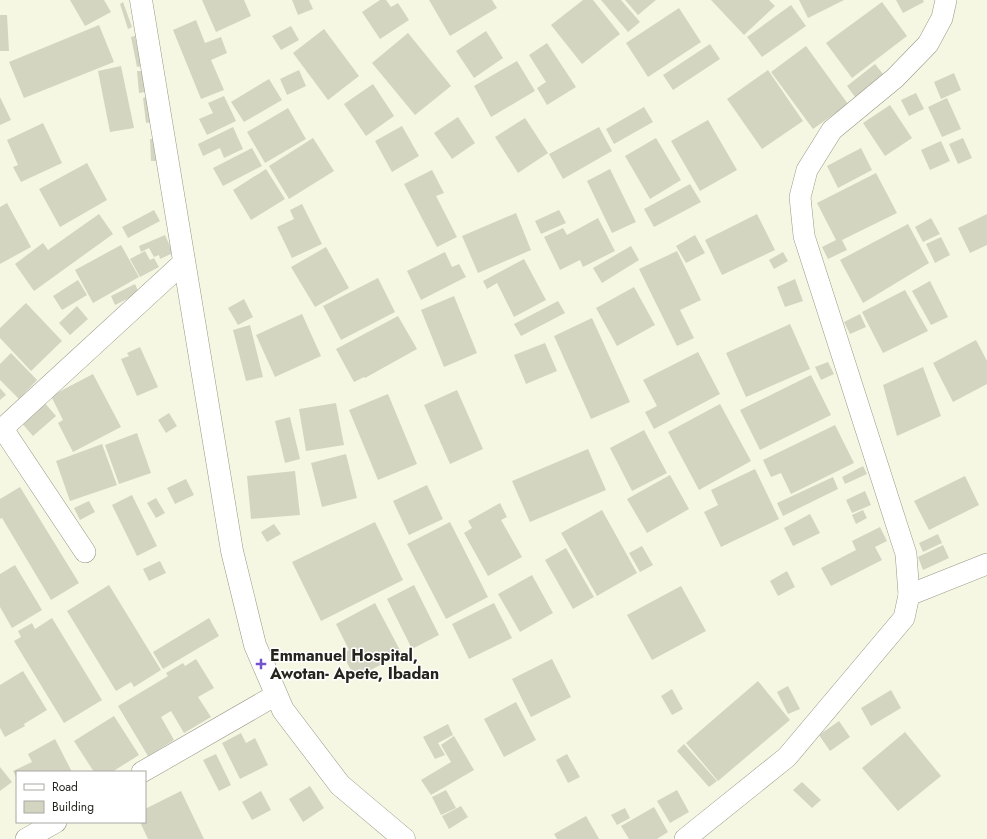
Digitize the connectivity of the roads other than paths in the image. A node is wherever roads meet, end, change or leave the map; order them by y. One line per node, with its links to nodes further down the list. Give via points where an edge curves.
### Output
1 (141, 0): 3 (main road)
2 (946, 0): 7 (street, via 942,18 928,44 895,78 832,130 807,170 800,197 804,236 906,554)
3 (184, 262): 4 (street); 8 (main road, via 232,550 256,645)
4 (1, 430): 5 (street)
5 (85, 552)
6 (987, 564): 7 (street)
7 (909, 595): 13 (street, via 904,618 787,757)
8 (276, 695): 9 (street); 12 (main road, via 283,710 340,785)
9 (144, 771)
10 (54, 823): 11 (street)
11 (26, 839)
12 (404, 839)
13 (685, 839)

